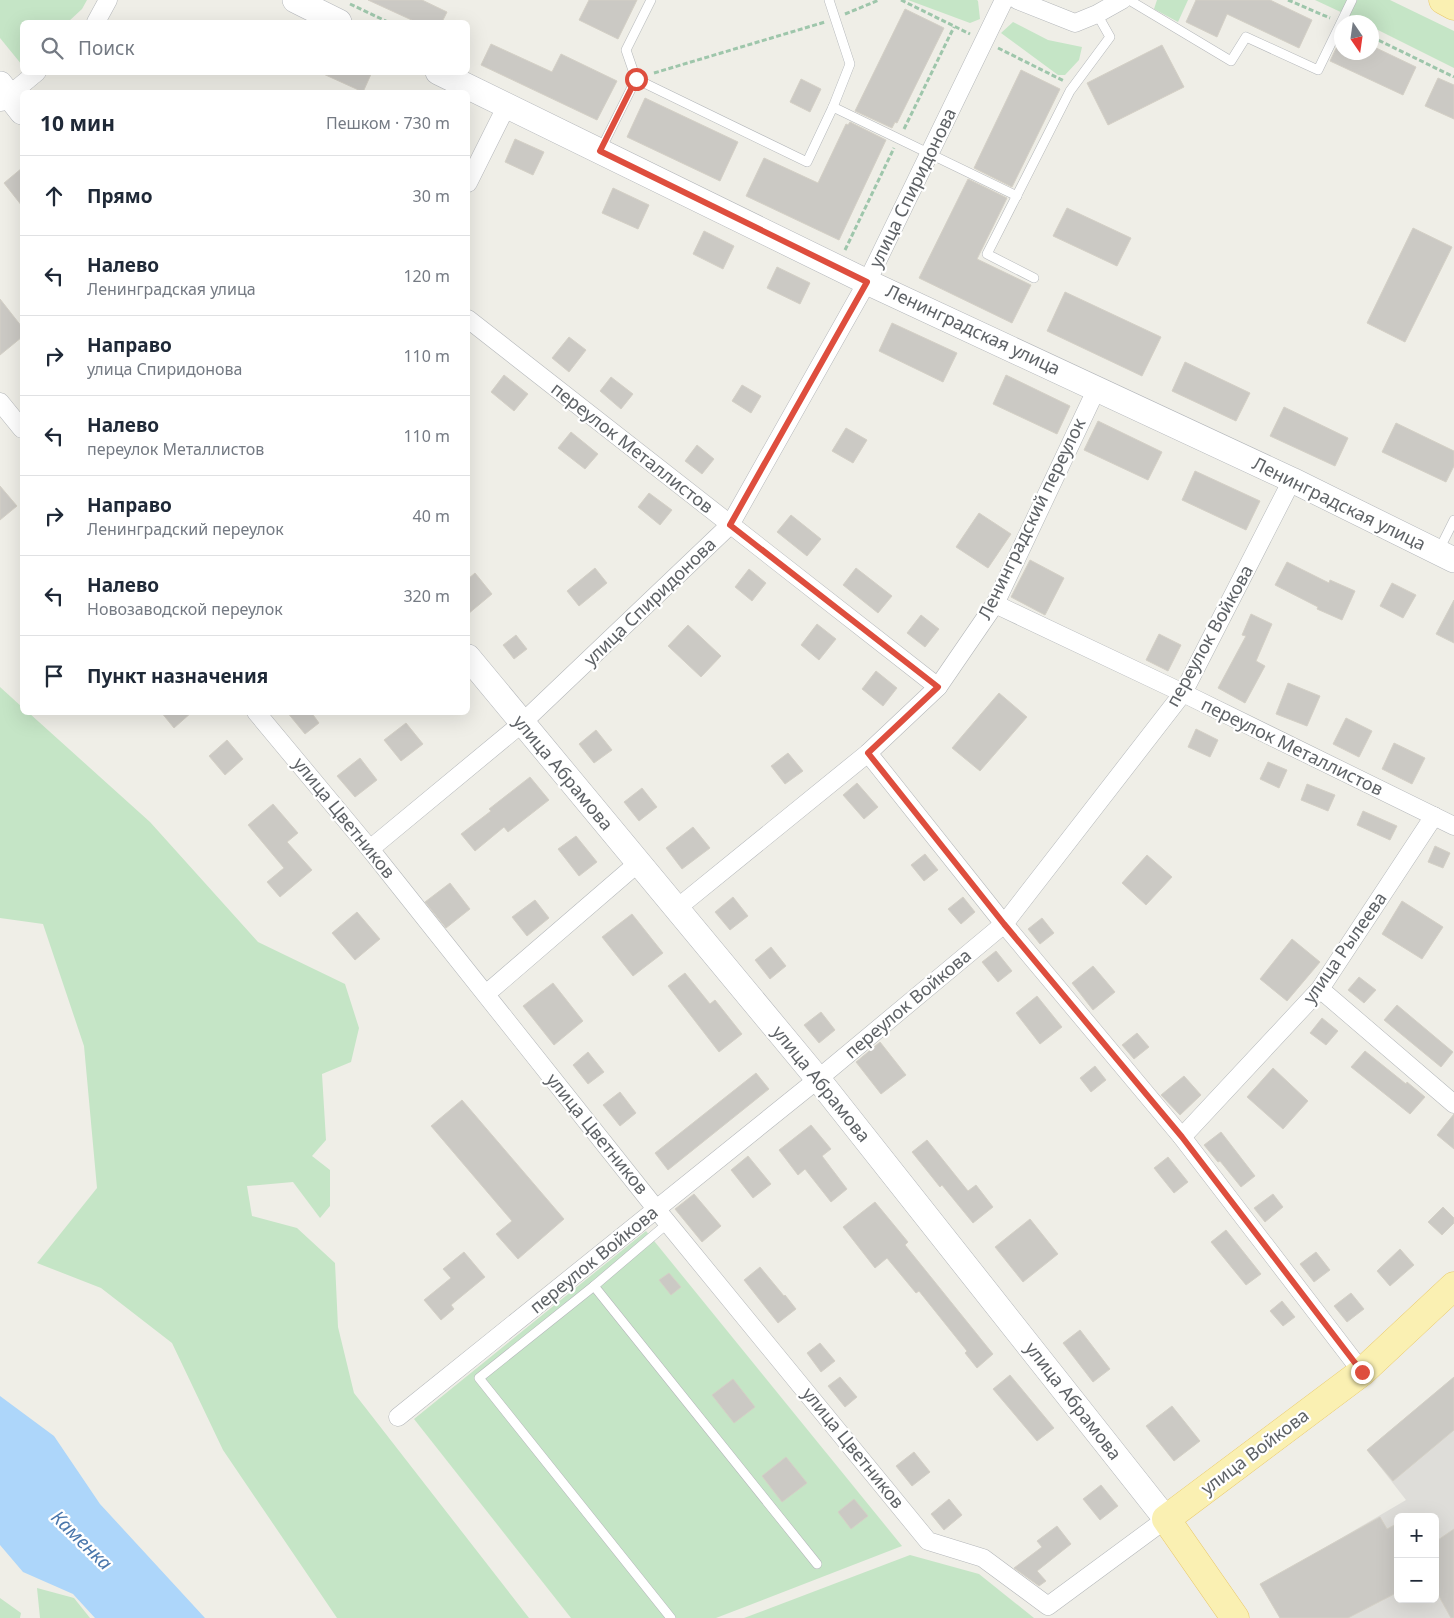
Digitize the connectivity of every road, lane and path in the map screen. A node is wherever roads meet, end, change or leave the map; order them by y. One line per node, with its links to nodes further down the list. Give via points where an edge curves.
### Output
1 (108, 0): 18 (street)
2 (295, 0): 19 (street)
3 (342, 0): 20 (path)
4 (651, 0): 27 (lane, via 626,50)
5 (829, 0): 17 (lane)
6 (879, 0): 17 (path)
7 (1004, 0): 32 (street, улица Спиридонова)
8 (1017, 0): 15 (street, via 1075,23)
9 (1122, 0): 15 (street)
10 (1129, 0): 22 (lane, via 1231,61 1246,37 1318,70)
11 (1288, 0): 21 (path)
12 (1352, 0): 16 (lane)
13 (1443, 0): 14 (main road)
14 (1454, 6)
15 (1097, 14): 34 (lane, via 1110,37 1070,91)
16 (1345, 15)
17 (835, 19): 27 (path); 30 (lane, via 850,64)
18 (97, 20)
19 (335, 20)
20 (384, 20)
21 (1334, 20)
22 (1334, 37)
23 (1379, 40): 26 (path)
24 (35, 75): 28 (street)
25 (444, 75): 29 (street, Ленинградская улица)
26 (1454, 77)
27 (636, 79): 30 (lane, via 806,162); 31 (lane)
28 (8, 99)
29 (506, 107): 31 (street, Ленинградская улица); 33 (street)
30 (833, 107): 32 (lane)
31 (600, 151): 36 (street, Ленинградская улица)
32 (931, 154): 34 (lane); 36 (street, улица Спиридонова)
33 (470, 179)
34 (1017, 196): 35 (lane, via 987,254)
35 (1034, 278)
36 (867, 282): 38 (street, Ленинградская улица); 43 (street, улица Спиридонова)
37 (470, 321): 43 (street, переулок Металлистов)
38 (1097, 388): 41 (street, Ленинградская улица); 45 (street, Ленинградский переулок)
39 (0, 402): 40 (street)
40 (20, 427)
41 (1292, 480): 44 (street, Ленинградская улица); 48 (street, переулок Войкова)
42 (1454, 520): 44 (lane)
43 (730, 525): 47 (street, переулок Металлистов); 50 (street, улица Спиридонова)
44 (1446, 556)
45 (995, 604): 47 (street, Ленинградский переулок); 48 (street, переулок Металлистов)
46 (470, 659): 50 (street, улица Абрамова)
47 (938, 687): 51 (street, Ленинградский переулок)
48 (1183, 693): 52 (street, переулок Металлистов); 57 (street, переулок Войкова)
49 (258, 715): 54 (street, улица Цветников)
50 (522, 724): 54 (street, улица Спиридонова); 55 (street, улица Абрамова)
51 (868, 753): 56 (street, Ленинградский переулок); 57 (street)
52 (1434, 816): 53 (street, переулок Металлистов); 58 (street, улица Рылеева)
53 (1454, 826)
54 (370, 849): 59 (street, улица Цветников)
55 (638, 864): 56 (street, улица Абрамова); 59 (street)
56 (676, 909): 60 (street, улица Абрамова)
57 (1004, 924): 60 (street, переулок Войкова); 62 (street)
58 (1320, 989): 61 (street); 62 (street, улица Рылеева)
59 (486, 994): 63 (street, улица Цветников)
60 (818, 1079): 63 (street, переулок Войкова); 68 (street, улица Абрамова)
61 (1454, 1104)
62 (1182, 1137): 66 (street)
63 (663, 1217): 64 (lane); 67 (street, переулок Войкова); 70 (street, улица Цветников, via 928,1541 984,1558)
64 (594, 1286): 69 (lane); 71 (lane, via 478,1378)
65 (1454, 1286): 66 (main road, улица Войкова)
66 (1362, 1372): 68 (main road, улица Войкова)
67 (398, 1417)
68 (1166, 1519): 70 (street, улица Войкова); 72 (main road)
69 (817, 1564)
70 (1048, 1606)
71 (671, 1618)
72 (1235, 1618)

